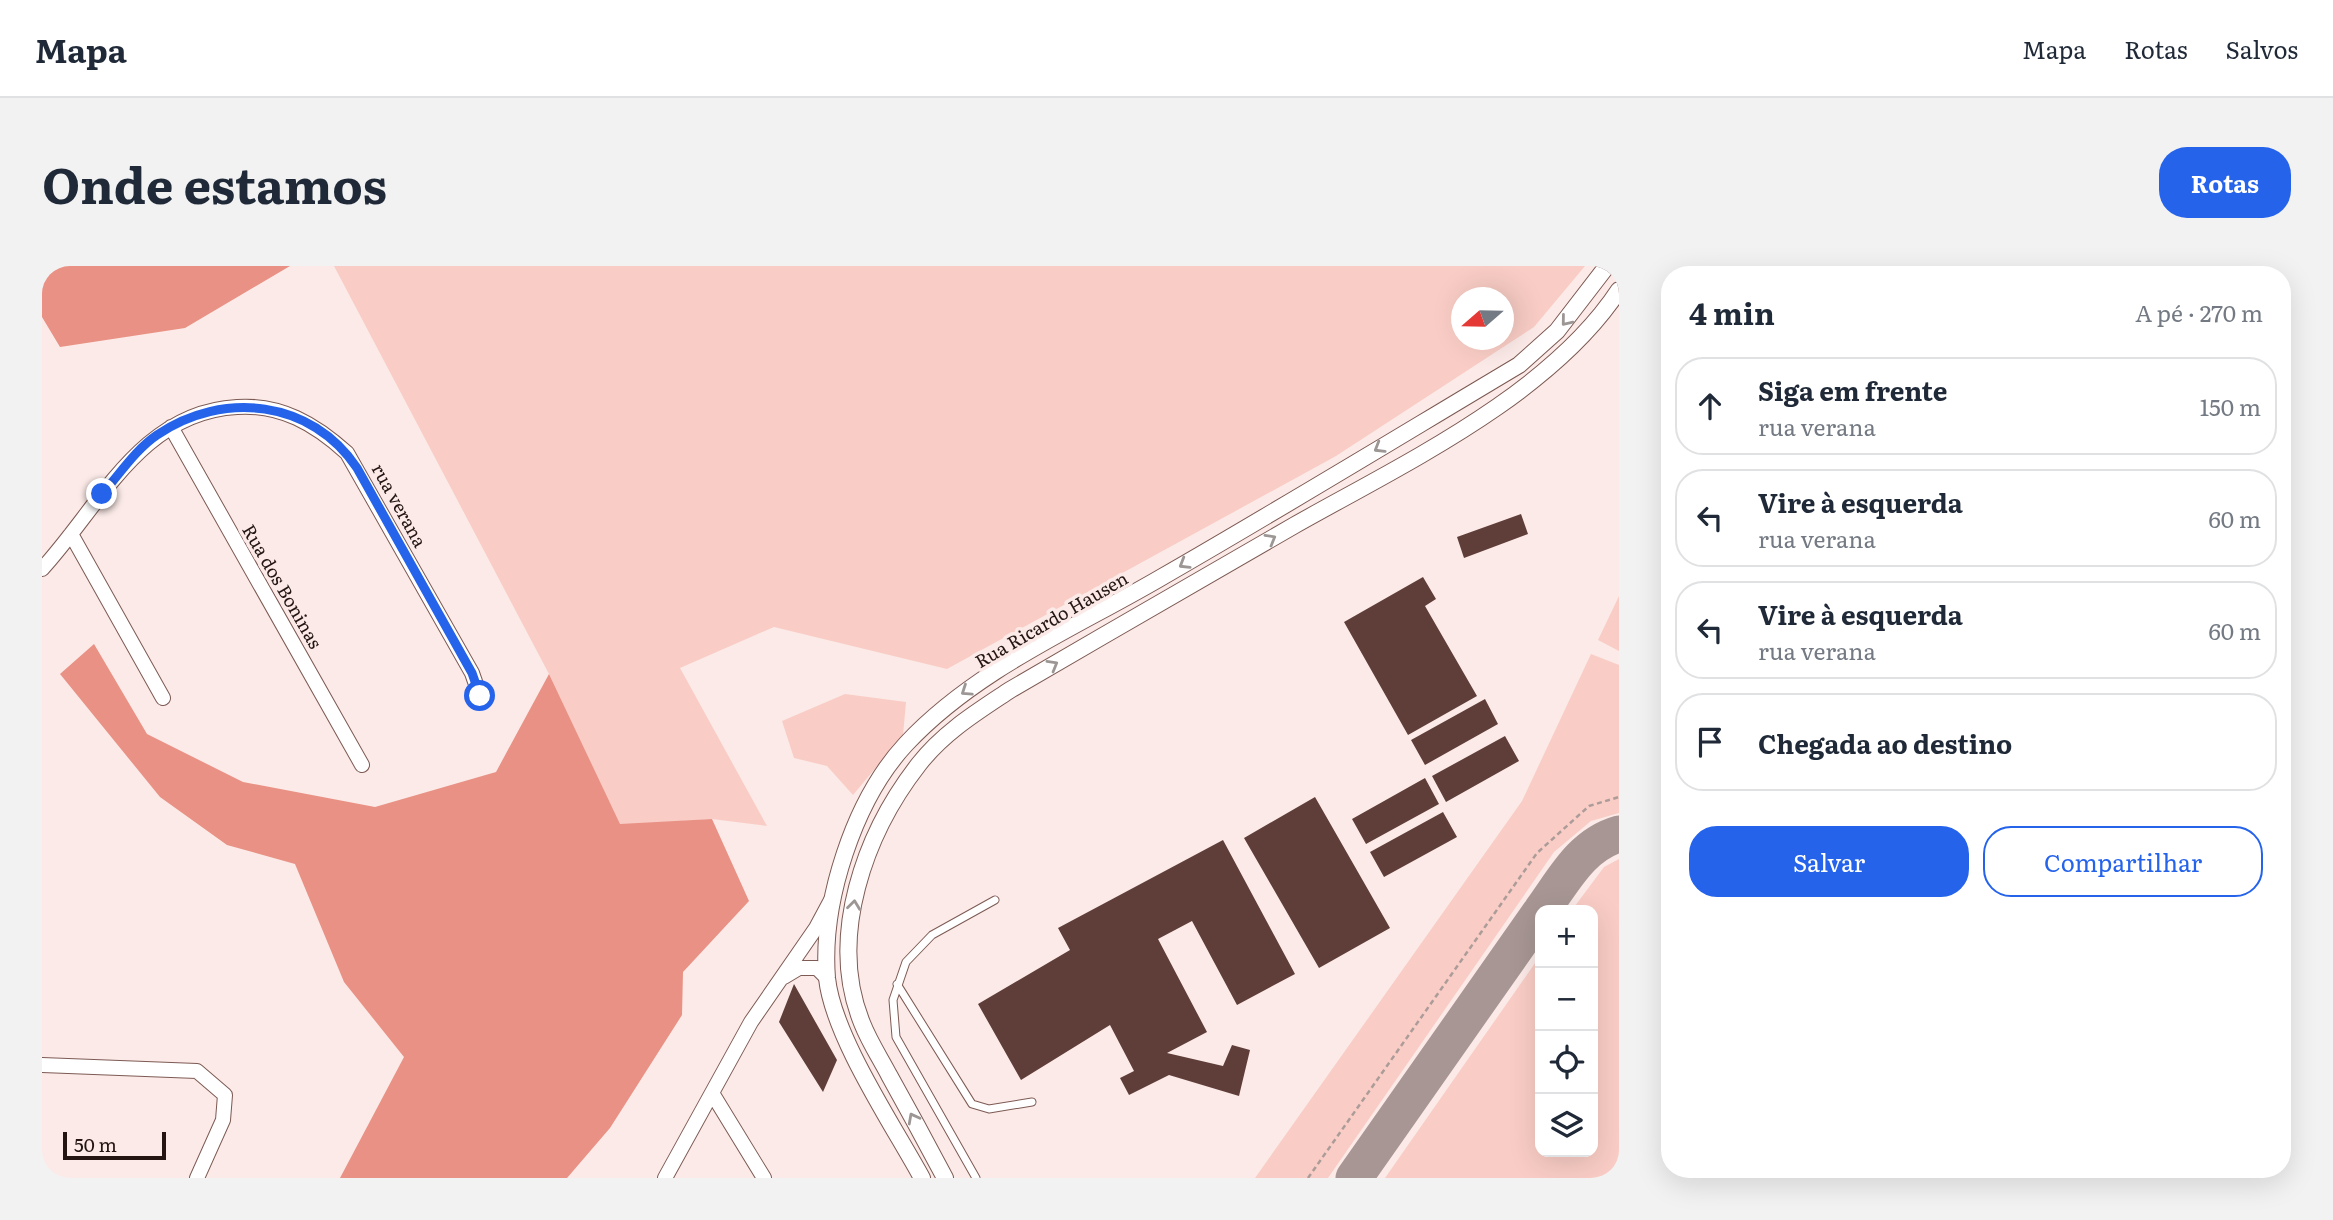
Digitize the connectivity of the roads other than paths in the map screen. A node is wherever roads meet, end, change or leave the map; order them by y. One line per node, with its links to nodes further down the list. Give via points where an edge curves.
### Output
1 (1607, 266): 9 (street, Rua Ricardo Hausen, one-way to 9, via 1558,331 1519,365 1004,666 947,704 904,747 864,807)
2 (1619, 290): 21 (street, one-way to 2, via 861,1023 848,975 853,898 866,859 883,818 920,763 960,723 1010,690 1529,386 1551,368)
3 (171, 427): 4 (street, rua verana, via 155,436); 6 (street, rua verana, via 199,412 247,406 296,416 315,425 357,468 472,673); 8 (street, Rua dos Boninas)
4 (71, 534): 5 (street, rua verana); 7 (street)
5 (42, 569)
6 (480, 696)
7 (163, 698)
8 (362, 765)
9 (832, 897): 11 (street, Rua Ricardo Hausen); 12 (street)
10 (995, 900): 13 (lane, via 932,935 906,962)
11 (827, 978): 12 (street, via 817,968 799,968); 20 (street, Rua Ricardo Hausen, via 841,1029)
12 (780, 980): 15 (street)
13 (897, 984): 16 (lane, via 972,1104 989,1109); 22 (lane, via 893,1000 896,1037)
14 (42, 1065): 17 (street, via 197,1071 225,1095 223,1120)
15 (712, 1093): 18 (street); 19 (street)
16 (1032, 1102)
17 (197, 1178)
18 (665, 1178)
19 (764, 1178)
20 (922, 1178)
21 (945, 1178)
22 (976, 1178)

